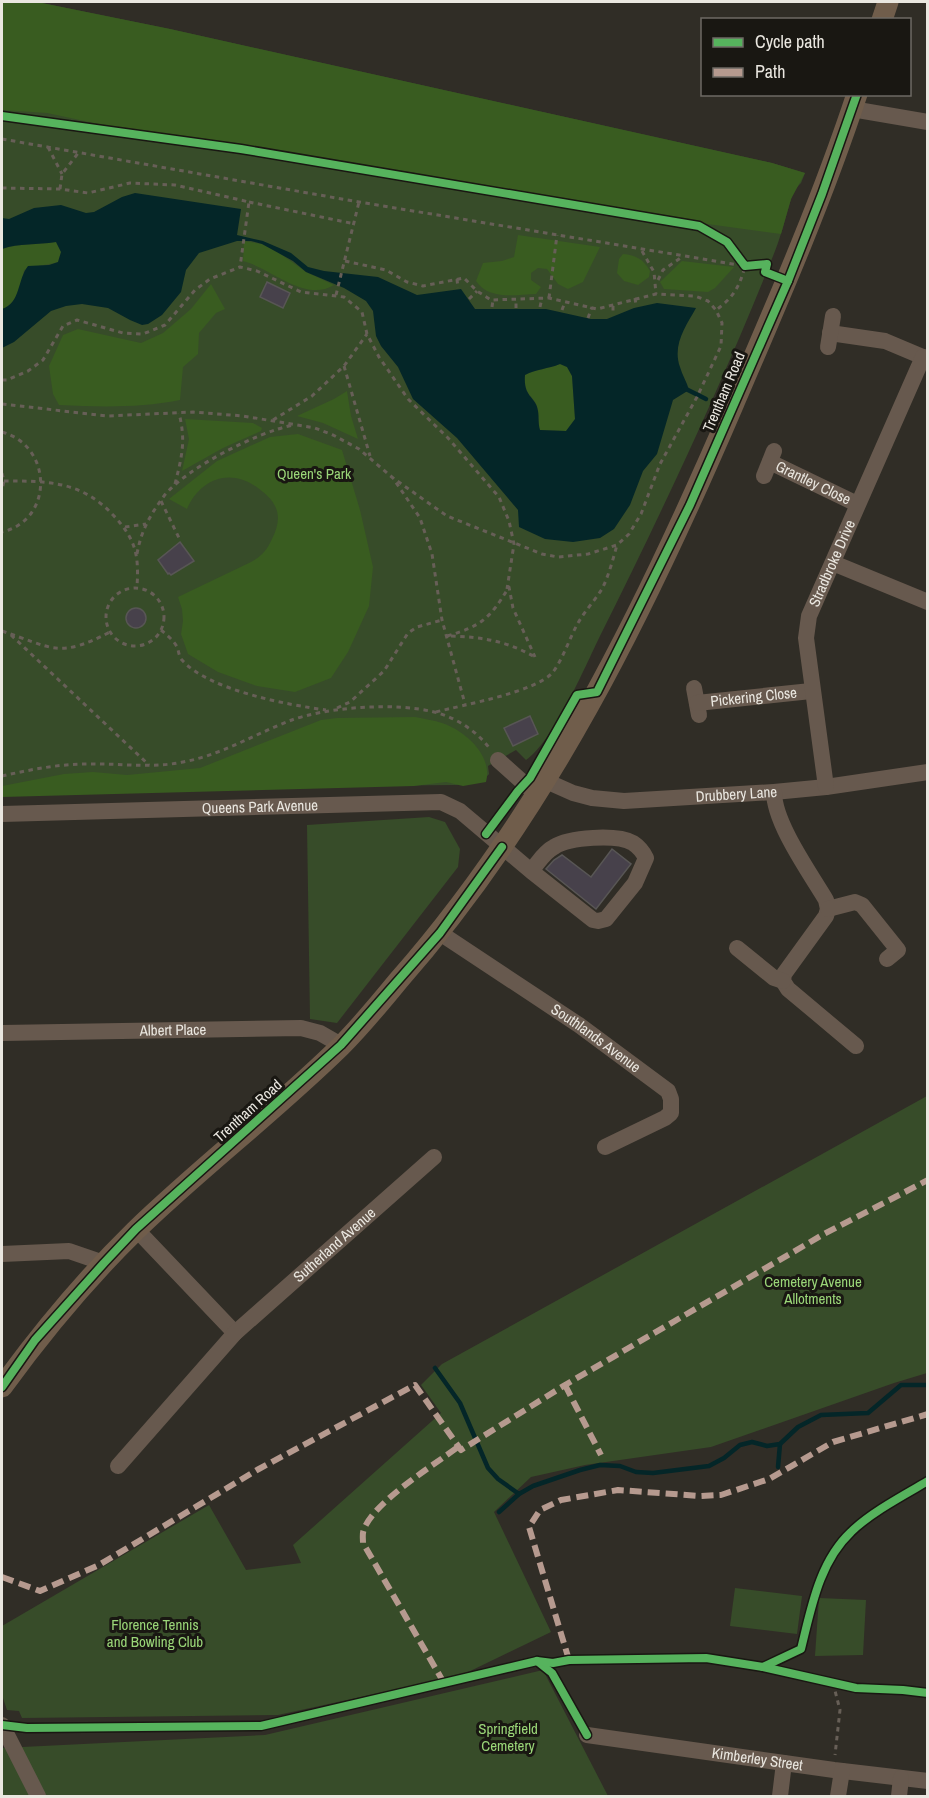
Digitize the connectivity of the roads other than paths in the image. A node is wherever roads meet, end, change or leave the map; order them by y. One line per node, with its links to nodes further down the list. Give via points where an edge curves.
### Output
1 (888, 2): 2 (main road)
2 (883, 18)
3 (855, 102): 4 (street); 16 (main road, Trentham Road, via 788,281 690,505 597,692)
4 (927, 122)
5 (830, 332): 6 (street, via 885,341)
6 (925, 357): 8 (street, Stradbroke Drive)
7 (769, 463): 8 (street, Grantley Close)
8 (857, 504): 9 (street, Stradbroke Drive)
9 (833, 563): 10 (street); 11 (street, Stradbroke Drive, via 806,628)
10 (927, 602)
11 (811, 691): 12 (street, Pickering Close); 15 (street, Stradbroke Drive)
12 (697, 702)
13 (498, 760): 16 (street, Drubbery Lane)
14 (927, 772): 15 (street, Drubbery Lane)
15 (826, 787): 17 (street, Drubbery Lane)
16 (542, 788): 17 (street, Drubbery Lane, via 624,801); 19 (main road, Trentham Road)
17 (774, 792): 21 (street, via 781,822)
18 (2, 813): 19 (street, Queens Park Avenue, via 441,802 460,812)
19 (502, 847): 20 (street, Queens Park Avenue); 22 (main road, Trentham Road)
20 (531, 871): 20 (street, Queens Park Avenue, via 554,846 574,840 613,838 633,843 646,858 635,883 606,919 598,921)
21 (828, 909): 24 (street, via 862,904 898,950); 25 (street)
22 (440, 933): 27 (main road, Trentham Road); 29 (street, Southlands Avenue, via 579,1025 668,1091 671,1113)
23 (737, 948): 25 (street)
24 (887, 958)
25 (783, 981): 28 (street)
26 (2, 1033): 27 (street, Albert Place, via 301,1028)
27 (341, 1045): 31 (main road, Trentham Road)
28 (856, 1046)
29 (605, 1147)
30 (434, 1157): 34 (street, Sutherland Avenue)
31 (136, 1230): 33 (main road, Trentham Road); 34 (street)
32 (2, 1254): 33 (street, via 69,1251)
33 (104, 1263): 35 (main road, Trentham Road, via 35,1340)
34 (235, 1334): 36 (street, Sutherland Avenue)
35 (2, 1387)
36 (118, 1466)
37 (2, 1725): 43 (street)
38 (587, 1735): 39 (street, Kimberley Street)
39 (784, 1763): 40 (street, Kimberley Street); 44 (street)
40 (838, 1771): 41 (street, Kimberley Street); 45 (street)
41 (901, 1778): 42 (street, Kimberley Street); 46 (street)
42 (927, 1781)
43 (38, 1797)
44 (780, 1797)
45 (838, 1797)
46 (899, 1797)

